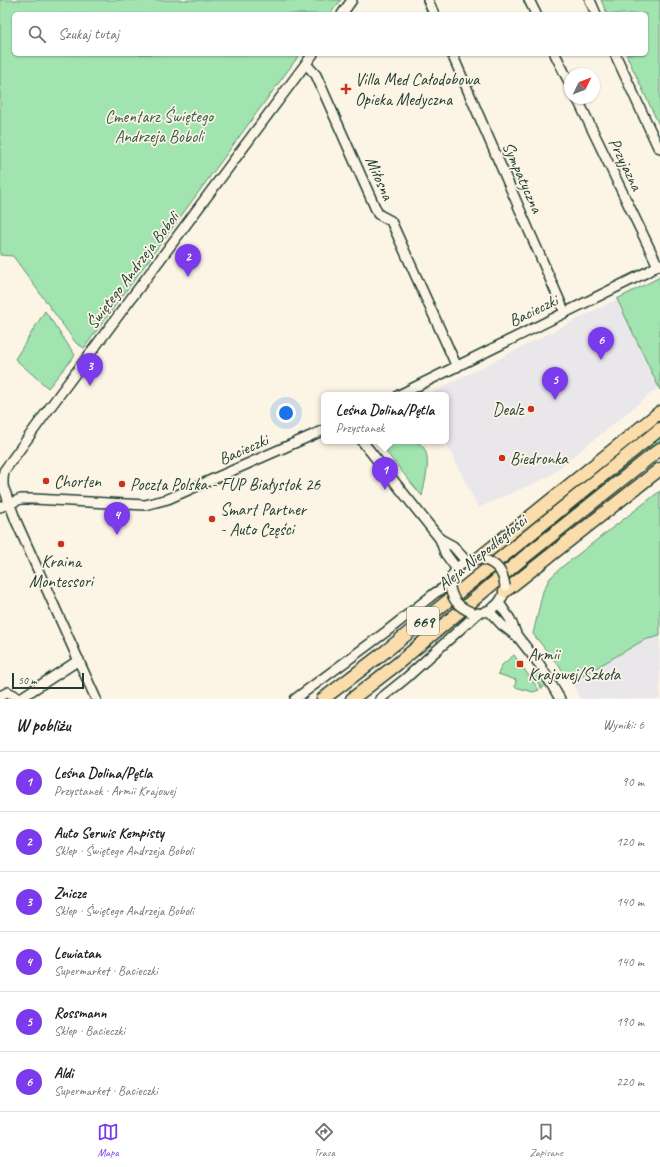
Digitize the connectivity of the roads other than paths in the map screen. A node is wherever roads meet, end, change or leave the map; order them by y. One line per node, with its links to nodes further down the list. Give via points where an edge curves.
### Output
1 (352, 0): 5 (street)
2 (428, 0): 6 (street)
3 (529, 0): 7 (street)
4 (590, 0): 8 (street)
5 (343, 12)
6 (433, 12)
7 (535, 12)
8 (595, 12)
9 (312, 56): 13 (street, Świętego Andrzeja Boboli)
10 (453, 56): 18 (street, Sympatyczna)
11 (556, 56): 14 (street)
12 (616, 56): 16 (street)
13 (306, 64): 19 (street, Miłosna, via 316,75 378,214 391,220); 27 (street, Świętego Andrzeja Boboli, via 4,471 3,486)
14 (564, 72)
15 (580, 104): 17 (street, Przyjazna)
16 (660, 148)
17 (659, 265): 18 (street, Bacieczki)
18 (565, 312): 19 (street, Bacieczki)
19 (457, 367): 20 (street, Bacieczki)
20 (405, 392)
21 (660, 412): 30 (main road)
22 (660, 429): 44 (main road, Aleja Niepodległości / 669, via 410,632)
23 (321, 431): 27 (street, Bacieczki, via 156,503 145,505 34,499)
24 (364, 444): 29 (street)
25 (660, 449): 45 (main road, Aleja Niepodległości / 669, via 522,558)
26 (660, 469): 34 (main road)
27 (9, 504): 28 (street); 39 (street, Świętego Andrzeja Boboli)
28 (0, 507)
29 (440, 539): 31 (street, via 453,546); 32 (street, via 445,553)
30 (481, 558): 31 (street); 34 (street, bridge, via 499,568 504,576)
31 (466, 561): 32 (street)
32 (456, 568): 33 (street)
33 (450, 586): 37 (street, bridge, via 457,604); 43 (street, via 435,593)
34 (505, 588): 35 (street)
35 (500, 603): 36 (street); 38 (street)
36 (489, 611): 37 (street); 38 (street)
37 (475, 613): 46 (street)
38 (518, 637): 47 (street, via 540,664)
39 (79, 660): 41 (street); 42 (street, Świętego Andrzeja Boboli)
40 (0, 696): 41 (street, via 8,692)
41 (18, 699)
42 (96, 699)
43 (295, 699)
44 (323, 699)
45 (352, 699)
46 (380, 699)
47 (560, 699)

